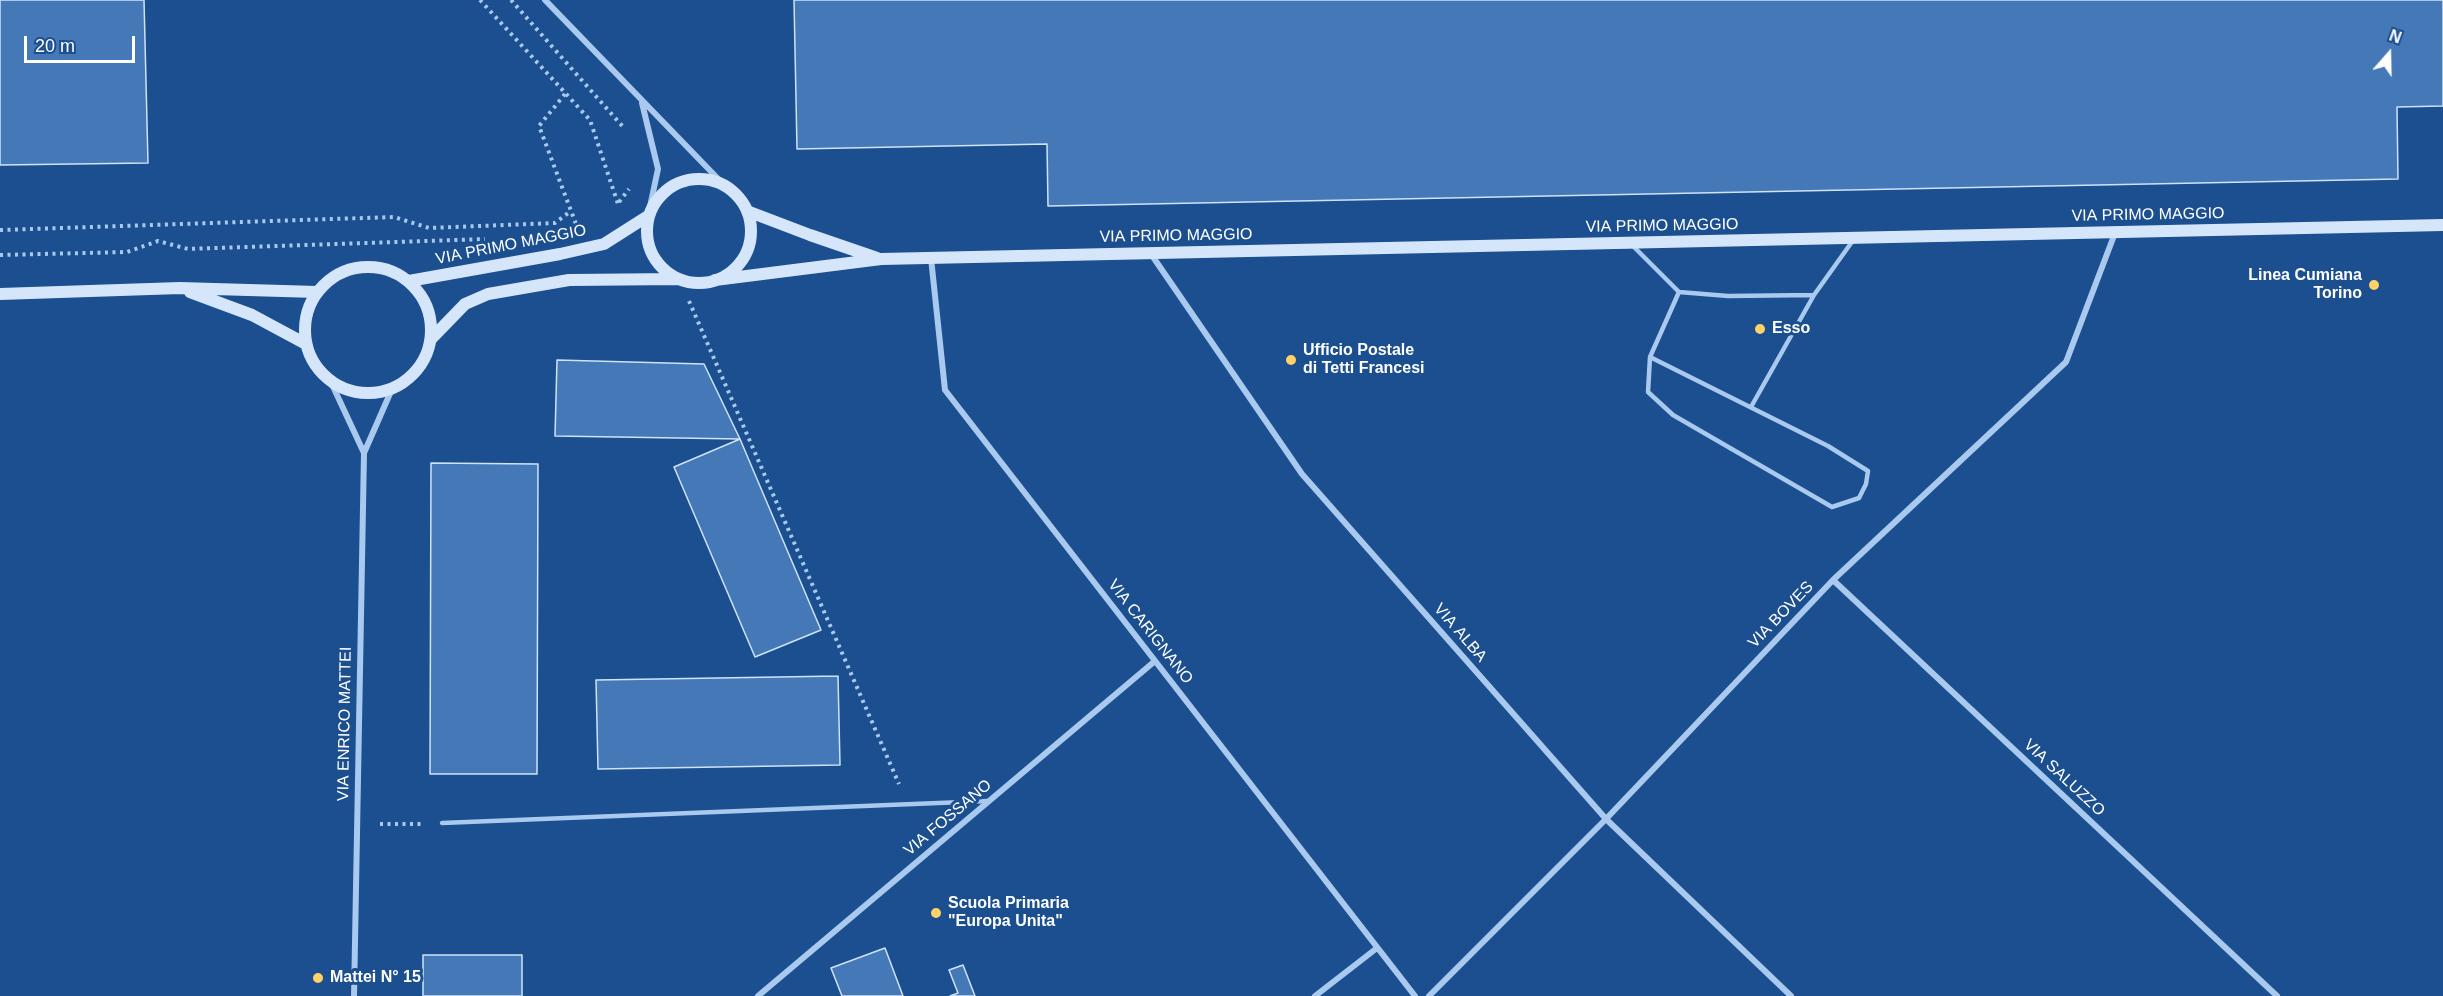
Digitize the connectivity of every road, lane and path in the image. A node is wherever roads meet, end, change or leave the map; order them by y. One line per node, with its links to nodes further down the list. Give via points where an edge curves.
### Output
1 (480, 0): 4 (path)
2 (511, 0): 6 (path)
3 (545, 0): 5 (street)
4 (565, 94): 9 (path, via 590,120); 10 (path, via 539,126)
5 (642, 102): 7 (street); 13 (street, via 658,169)
6 (626, 130)
7 (726, 187): 11 (main road); 13 (main road, via 707,180 687,180 661,195)
8 (631, 188): 9 (path)
9 (618, 204): 12 (path)
10 (571, 211): 15 (path, via 555,224 429,228 394,217); 16 (path)
11 (747, 211): 24 (main road, VIA PRIMO MAGGIO); 26 (main road, via 751,226 745,255 736,268)
12 (611, 212)
13 (648, 216): 25 (main road, via 650,250 667,272); 27 (main road, VIA PRIMO MAGGIO, via 604,243)
14 (2443, 225): 17 (main road, VIA PRIMO MAGGIO)
15 (0, 230)
16 (579, 230)
17 (2115, 233): 18 (main road, VIA PRIMO MAGGIO); 40 (street, VIA BOVES, via 2066,362)
18 (1855, 238): 20 (main road, VIA PRIMO MAGGIO); 32 (lane)
19 (490, 239): 22 (path, via 188,249 158,241 127,252)
20 (1630, 243): 21 (main road, VIA PRIMO MAGGIO); 30 (lane)
21 (1151, 253): 23 (main road, VIA PRIMO MAGGIO); 44 (street, VIA ALBA, via 1302,474)
22 (0, 255)
23 (931, 258): 24 (main road, VIA PRIMO MAGGIO); 41 (street, VIA CARIGNANO, via 945,390)
24 (881, 260): 26 (main road, VIA PRIMO MAGGIO)
25 (679, 279): 26 (main road, via 696,283); 33 (main road, via 569,280 488,294 465,304); 43 (path)
26 (715, 280)
27 (409, 281): 29 (main road, via 375,266 353,268 333,277); 33 (main road, via 423,298 431,318)
28 (180, 288): 29 (main road); 31 (main road); 34 (main road, via 252,315)
29 (317, 292): 34 (main road, via 307,312)
30 (1679, 292): 32 (lane); 35 (lane)
31 (0, 294)
32 (1814, 295): 38 (lane)
33 (431, 339): 37 (main road, via 425,360 411,377)
34 (306, 344): 36 (main road, via 315,364)
35 (1650, 357): 38 (lane); 38 (lane, via 1648,392 1673,415 1832,507 1859,498 1868,471 1828,446)
36 (330, 381): 37 (main road, via 349,391 371,394); 39 (street, VIA ENRICO MATTEI)
37 (392, 389): 39 (street, VIA ENRICO MATTEI)
38 (1751, 408)
39 (364, 453): 46 (street, VIA ENRICO MATTEI)
40 (1833, 580): 44 (street, VIA BOVES); 54 (street, VIA SALUZZO)
41 (1155, 661): 42 (street, VIA FOSSANO); 47 (street, VIA CARIGNANO)
42 (988, 801): 43 (lane); 49 (street, VIA FOSSANO)
43 (908, 804): 45 (lane)
44 (1606, 819): 52 (street, VIA BOVES); 53 (street, VIA ALBA)
45 (442, 823): 46 (path)
46 (357, 824): 48 (street, VIA ENRICO MATTEI)
47 (1377, 948): 50 (street); 51 (street, VIA CARIGNANO)
48 (354, 996)
49 (758, 996)
50 (1315, 996)
51 (1415, 996)
52 (1429, 996)
53 (1791, 996)
54 (2277, 996)

